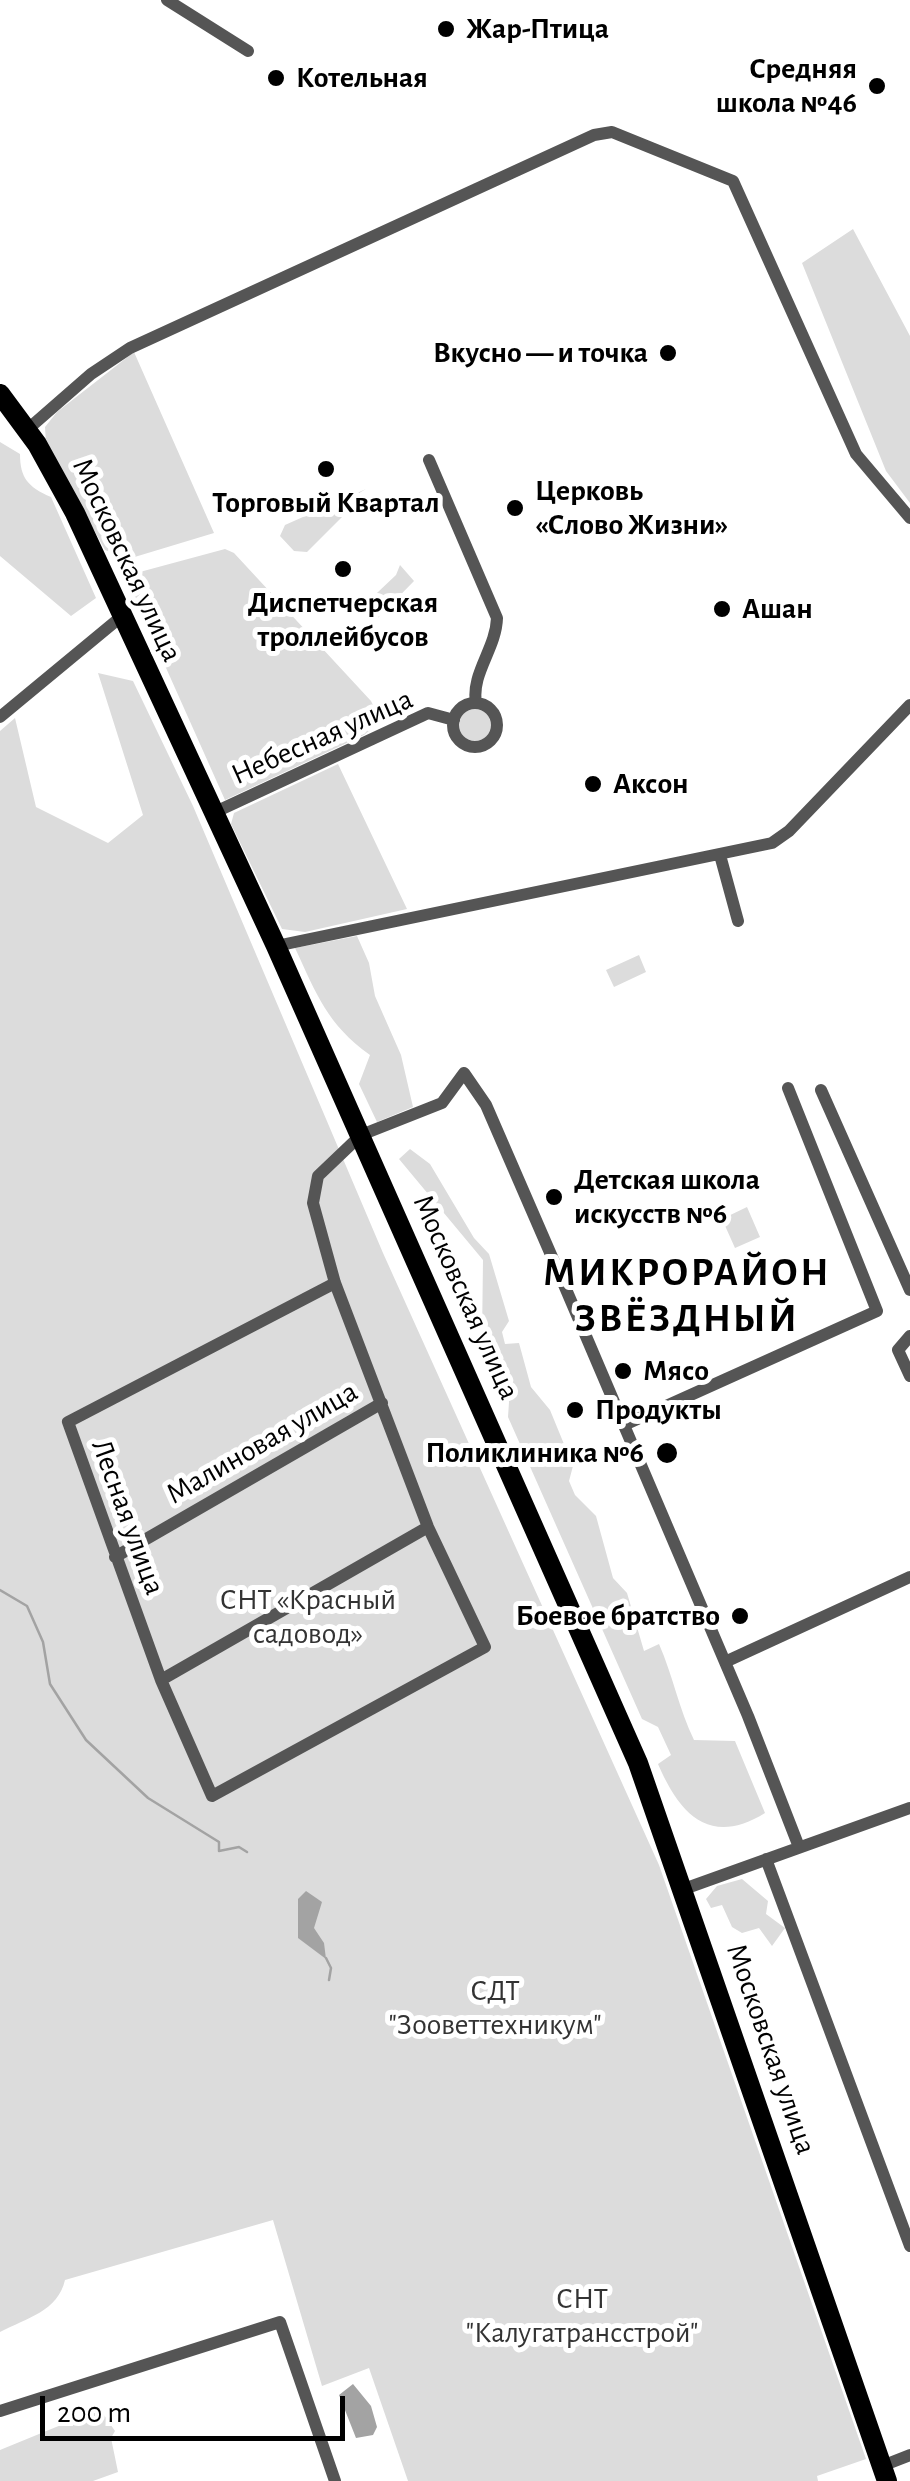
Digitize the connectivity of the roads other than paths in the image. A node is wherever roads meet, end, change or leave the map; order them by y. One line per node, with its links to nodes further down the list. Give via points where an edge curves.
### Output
1 (167, 0): 2 (street)
2 (248, 51)
3 (0, 394): 4 (main road, Московская улица)
4 (28, 429): 6 (street, via 130,348 612,132 733,181 856,454); 7 (main road, Московская улица)
5 (429, 460): 8 (street, via 497,618)
6 (910, 518)
7 (122, 616): 10 (street); 12 (main road, Московская улица)
8 (476, 703): 11 (street, Небесная улица); 11 (street, Небесная улица, via 495,714 492,741 464,745)
9 (910, 704): 13 (street, via 789,831 772,843)
10 (0, 718)
11 (454, 720): 12 (street, Небесная улица, via 428,714)
12 (211, 814): 15 (main road, Московская улица)
13 (720, 855): 14 (street); 15 (street)
14 (738, 922)
15 (276, 946): 18 (main road, Московская улица)
16 (788, 1088): 24 (street, via 877,1311)
17 (821, 1090): 20 (street)
18 (361, 1135): 19 (street, via 318,1176 313,1203); 24 (street, via 442,1104 464,1073 486,1105); 33 (main road, Московская улица, via 638,1763)
19 (335, 1283): 23 (street); 26 (street, Лесная улица, via 68,1422)
20 (910, 1290)
21 (910, 1336): 22 (street, via 898,1350)
22 (910, 1376)
23 (382, 1403): 25 (street); 26 (street, Малиновая улица)
24 (624, 1426): 28 (street)
25 (428, 1526): 29 (street); 29 (street, Лесная улица, via 485,1647 212,1796)
26 (115, 1557): 29 (street, Лесная улица)
27 (910, 1577): 28 (street)
28 (725, 1662): 31 (street)
29 (160, 1680)
30 (910, 1808): 31 (street)
31 (799, 1848): 32 (street)
32 (766, 1859): 33 (street); 34 (street)
33 (684, 1888): 37 (main road, Московская улица)
34 (910, 2246)
35 (0, 2411): 38 (street, via 280,2322)
36 (910, 2454): 37 (street)
37 (885, 2473)
38 (336, 2481)

